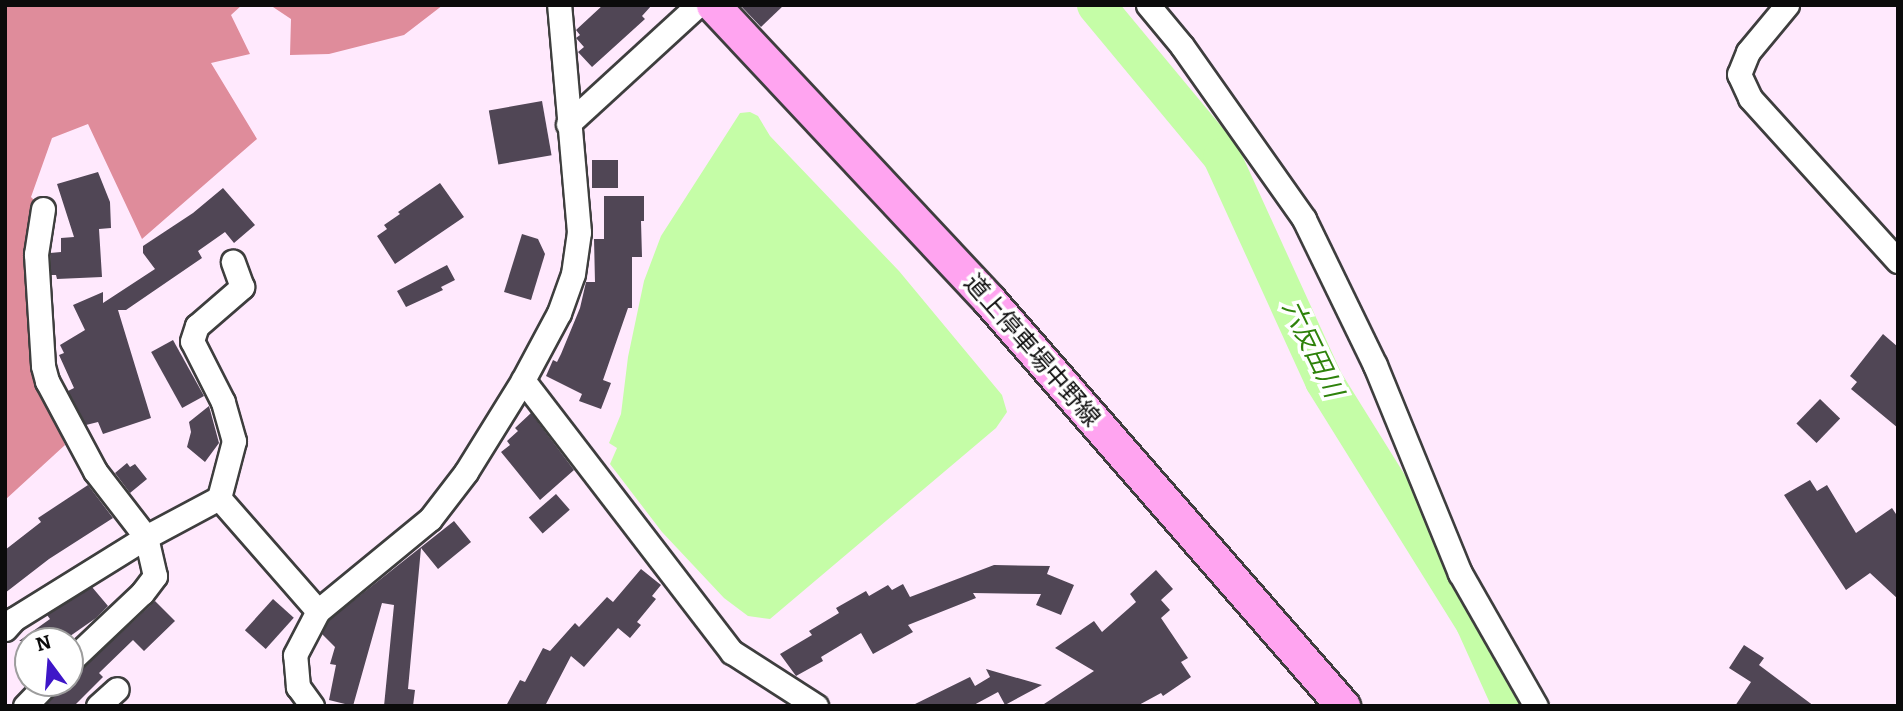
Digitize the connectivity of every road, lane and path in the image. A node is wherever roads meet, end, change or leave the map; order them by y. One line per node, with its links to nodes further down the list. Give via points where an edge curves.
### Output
1 (559, 5): 6 (street)
2 (698, 5): 6 (street)
3 (713, 5): 20 (main road, 道上停車場中野線, via 989,300)
4 (1148, 5): 21 (street, via 1304,219 1375,365 1460,573)
5 (1787, 5): 8 (street, via 1748,52 1739,74 1750,98)
6 (568, 124): 10 (street, via 579,232 573,274 559,313)
7 (43, 209): 12 (street, via 36,254 47,381 95,471)
8 (1898, 261)
9 (233, 262): 11 (street, via 242,287 197,326 192,341 223,402 234,441)
10 (523, 380): 13 (street, via 466,472 430,519); 19 (street, via 732,652)
11 (219, 498): 12 (street); 13 (street)
12 (146, 537): 14 (street); 15 (street, via 155,576)
13 (318, 611): 18 (street, via 295,655 298,687)
14 (5, 629)
15 (84, 648)
16 (117, 689): 17 (street)
17 (98, 706)
18 (312, 706)
19 (816, 706)
20 (1343, 706)
21 (1536, 706)

